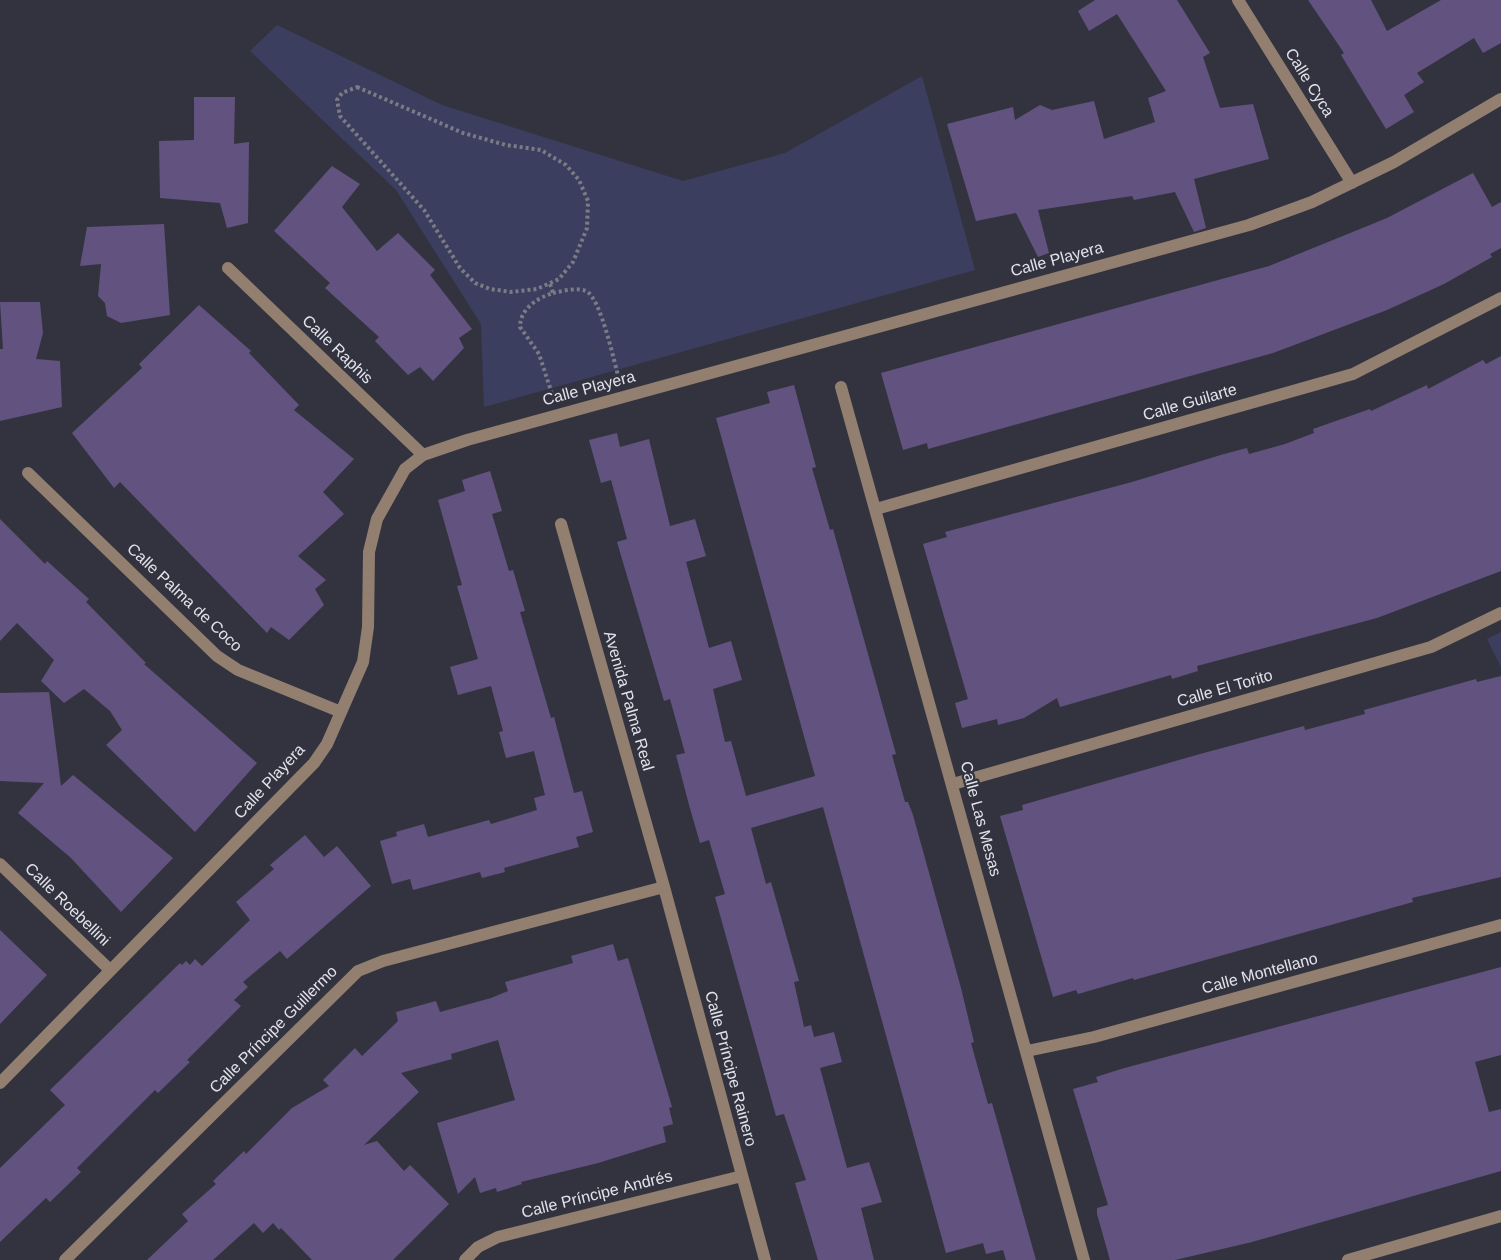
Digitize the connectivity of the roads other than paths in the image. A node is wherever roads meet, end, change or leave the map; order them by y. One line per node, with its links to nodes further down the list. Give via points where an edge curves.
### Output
1 (1238, 0): 3 (street, Calle Cyca)
2 (1501, 99): 3 (street, Calle Playera)
3 (1352, 183): 7 (street, Calle Playera, via 1249,225)
4 (228, 268): 7 (street, Calle Raphis)
5 (1501, 298): 9 (street, Calle Guilarte, via 1353,374)
6 (841, 387): 9 (street, Calle Las Mesas)
7 (423, 455): 12 (street, Calle Playera, via 405,469 377,519 369,552 368,627 363,662)
8 (28, 473): 12 (street, Calle Palma de Coco, via 217,656 238,670)
9 (876, 509): 13 (street, Calle Las Mesas)
10 (561, 524): 15 (street, Avenida Palma Real)
11 (1501, 613): 13 (street, Calle El Torito, via 1431,648)
12 (341, 712): 17 (street, Calle Playera, via 314,763)
13 (953, 784): 18 (street, Calle Las Mesas)
14 (0, 864): 17 (street, Calle Roebellini)
15 (664, 886): 20 (street, Calle Príncipe Rainero); 22 (street, Calle Príncipe Guillermo, via 358,971)
16 (1501, 925): 18 (street, Calle Montellano, via 1094,1037)
17 (110, 970): 19 (street, Calle Playera)
18 (1027, 1051): 25 (street, Calle Las Mesas)
19 (0, 1083)
20 (742, 1176): 23 (street, Calle Príncipe Andrés, via 498,1237 478,1247); 24 (street, Calle Príncipe Rainero)
21 (1501, 1216): 26 (street)
22 (65, 1260)
23 (465, 1260)
24 (765, 1260)
25 (1084, 1260)
26 (1348, 1260)

